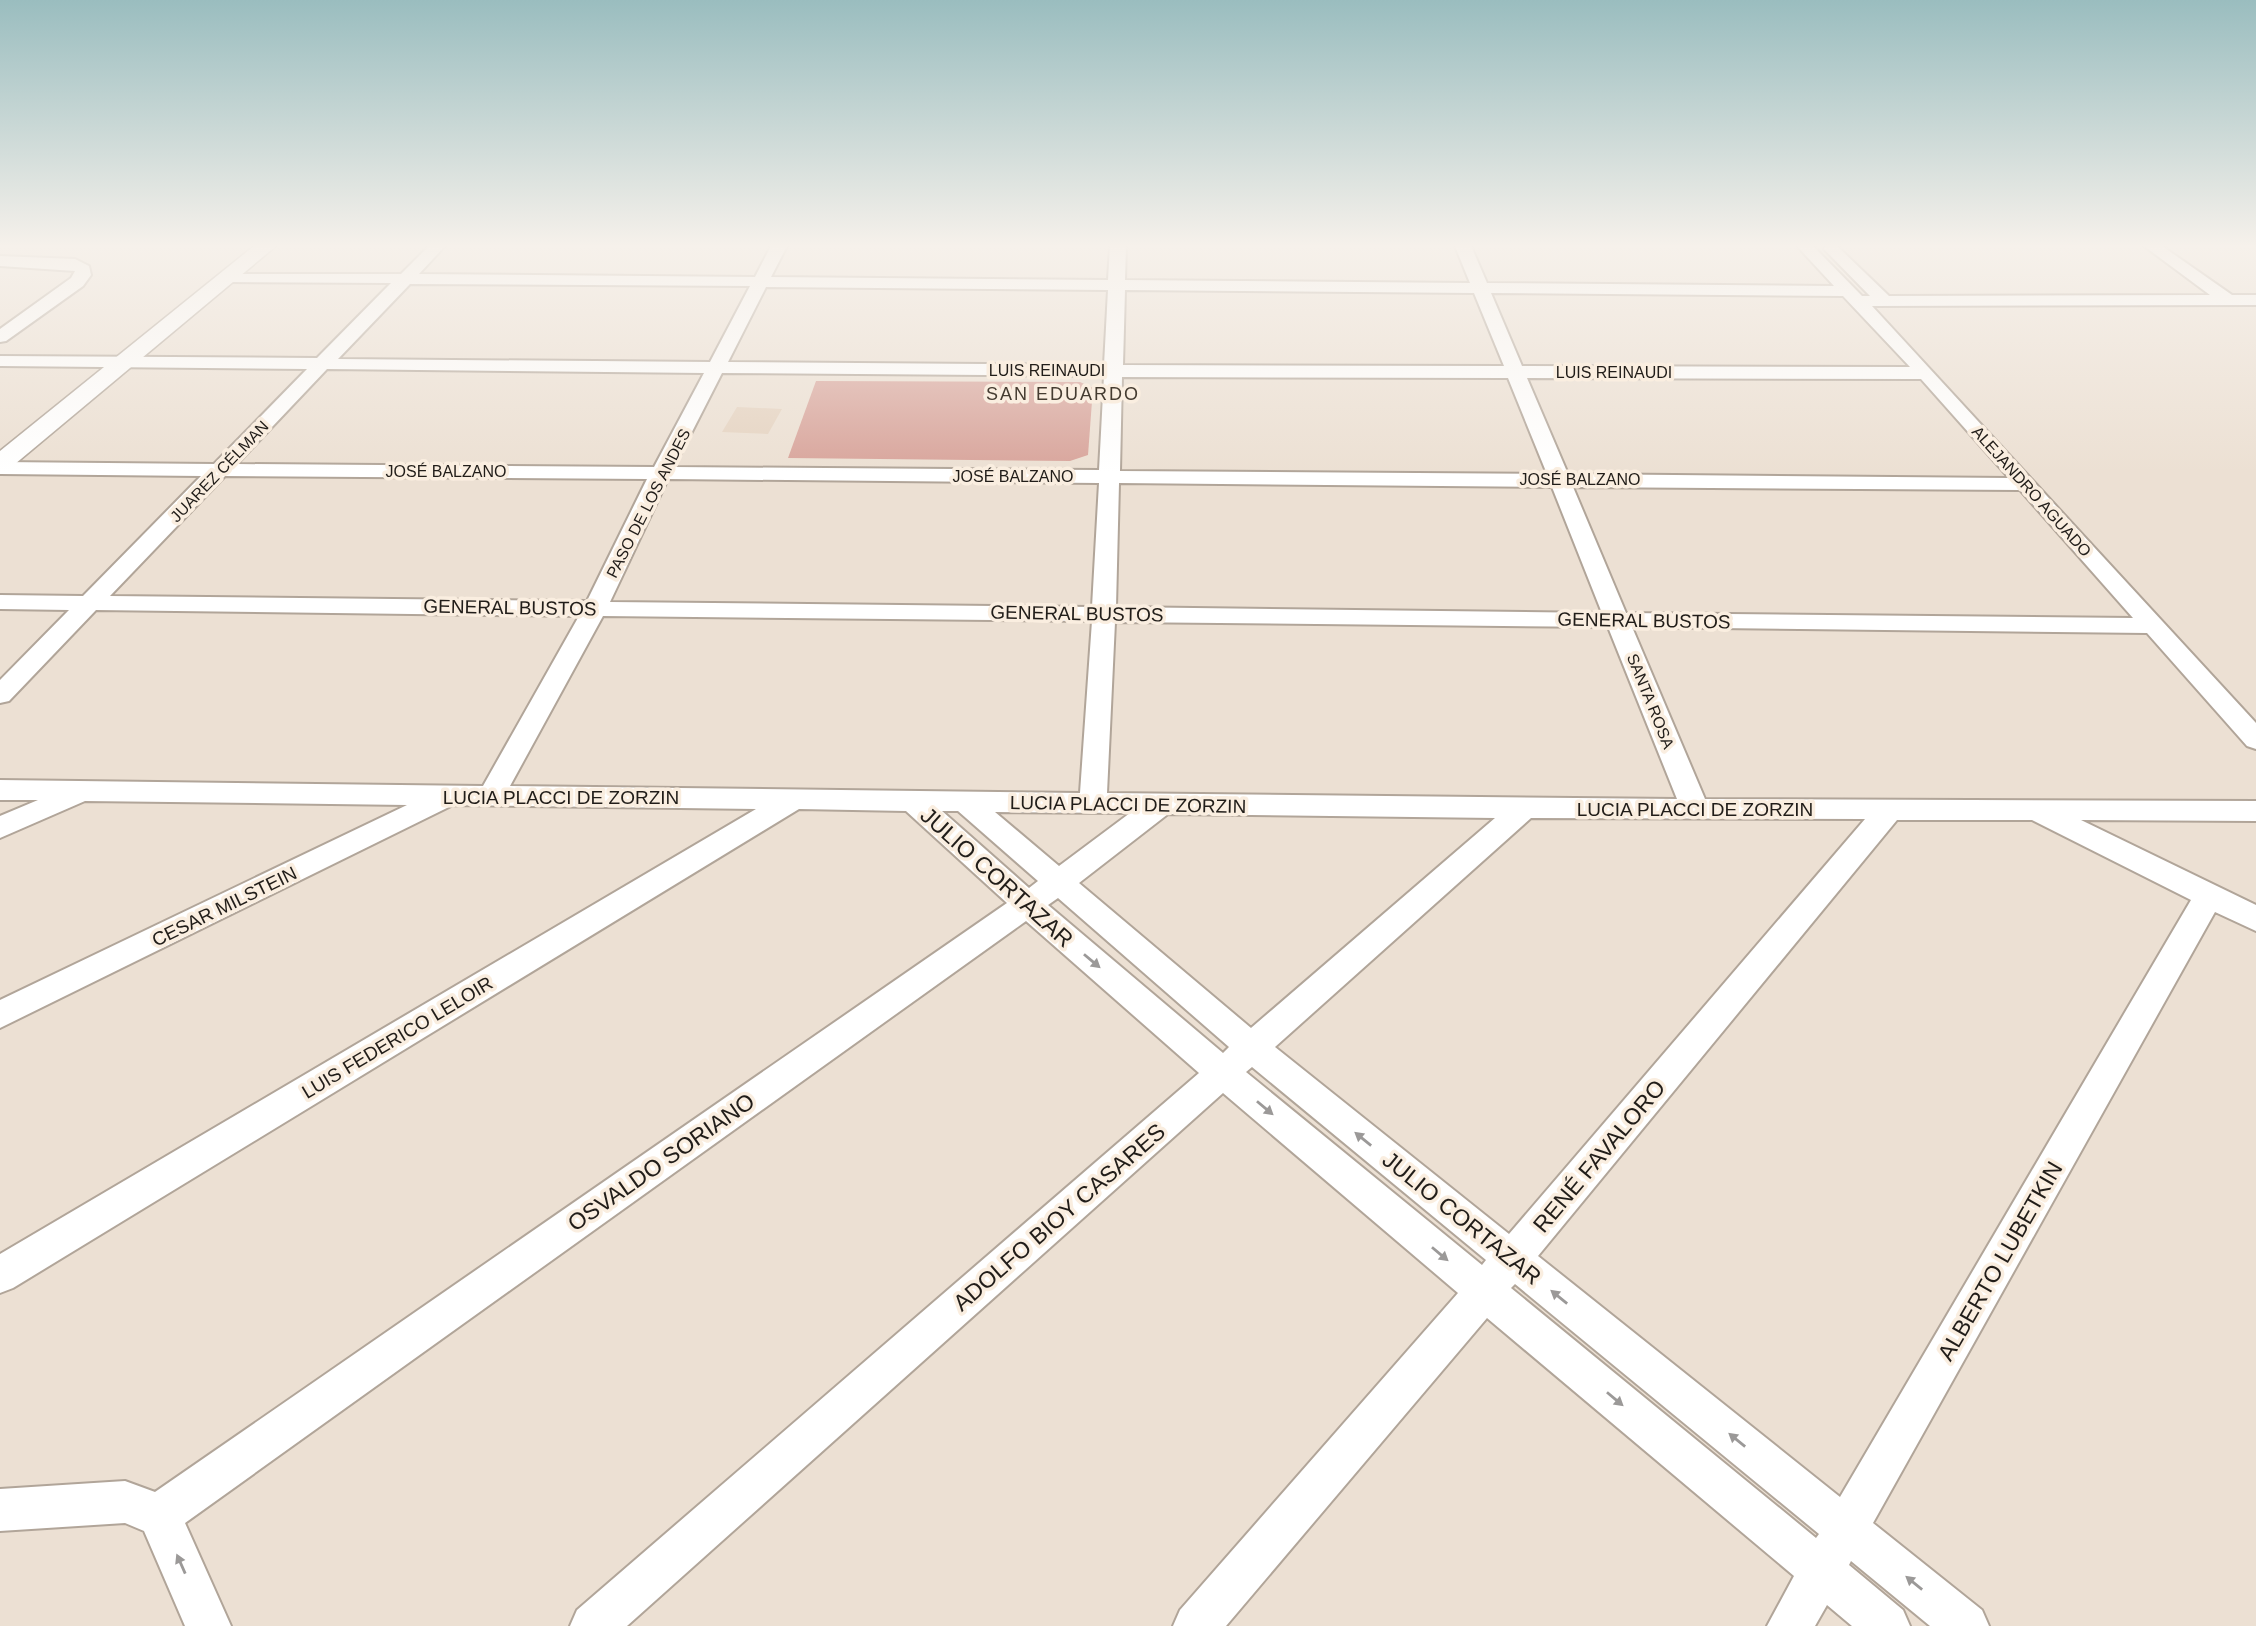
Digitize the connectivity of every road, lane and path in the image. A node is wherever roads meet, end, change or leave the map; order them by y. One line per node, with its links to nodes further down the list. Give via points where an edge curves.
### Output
1 (173, 322): 11 (main road)
2 (364, 322): 12 (street, JUAREZ CÉLMAN)
3 (741, 322): 13 (street, PASO DE LOS ANDES)
4 (1117, 322): 14 (street)
5 (1494, 322): 15 (street, SANTA ROSA)
6 (1877, 322): 16 (street, ALEJANDRO AGUADO)
7 (0, 323): 8 (street)
8 (19, 323): 9 (street)
9 (0, 337)
10 (0, 361): 11 (street, LUIS REINAUDI)
11 (122, 363): 12 (street, LUIS REINAUDI); 17 (main road)
12 (323, 365): 13 (street, LUIS REINAUDI); 18 (street, JUAREZ CÉLMAN)
13 (719, 367): 14 (street, LUIS REINAUDI); 19 (street, PASO DE LOS ANDES)
14 (1115, 370): 15 (street, LUIS REINAUDI); 20 (street)
15 (1515, 372): 16 (street, LUIS REINAUDI); 21 (street, SANTA ROSA)
16 (1926, 373): 22 (street, ALEJANDRO AGUADO)
17 (0, 466): 18 (street, JOSÉ BALZANO)
18 (220, 469): 19 (street, JOSÉ BALZANO); 24 (street, JUAREZ CÉLMAN)
19 (662, 473): 20 (street, JOSÉ BALZANO); 25 (street, PASO DE LOS ANDES)
20 (1109, 476): 21 (street, JOSÉ BALZANO); 26 (street)
21 (1559, 479): 22 (street, JOSÉ BALZANO); 27 (street, SANTA ROSA)
22 (2026, 484): 28 (street, ALEJANDRO AGUADO)
23 (0, 602): 24 (street, GENERAL BUSTOS)
24 (90, 602): 25 (street, GENERAL BUSTOS); 29 (street, JUAREZ CÉLMAN)
25 (595, 608): 26 (street, GENERAL BUSTOS); 33 (street, PASO DE LOS ANDES)
26 (1104, 613): 27 (street, GENERAL BUSTOS); 38 (street)
27 (1618, 620): 28 (street, GENERAL BUSTOS); 41 (street, SANTA ROSA)
28 (2154, 626): 30 (street, ALEJANDRO AGUADO)
29 (0, 695)
30 (2256, 740)
31 (0, 790): 32 (street, LUCIA PLACCI DE ZORZIN)
32 (84, 792): 34 (street, LUCIA PLACCI DE ZORZIN); 45 (street)
33 (492, 794): 34 (street, LUCIA PLACCI DE ZORZIN); 35 (street, LUCIA PLACCI DE ZORZIN)
34 (448, 796): 50 (street, CESAR MILSTEIN)
35 (793, 800): 36 (street, LUCIA PLACCI DE ZORZIN); 54 (street, LUIS FEDERICO LELOIR)
36 (913, 801): 37 (street, LUCIA PLACCI DE ZORZIN); 48 (street, JULIO CORTAZAR)
37 (965, 802): 38 (street, LUCIA PLACCI DE ZORZIN); 46 (street, JULIO CORTAZAR)
38 (1093, 803): 39 (street, LUCIA PLACCI DE ZORZIN)
39 (1160, 805): 40 (street, LUCIA PLACCI DE ZORZIN); 46 (street, OSVALDO SORIANO)
40 (1524, 808): 41 (street, LUCIA PLACCI DE ZORZIN); 51 (street, ADOLFO BIOY CASARES)
41 (1695, 808): 42 (street, LUCIA PLACCI DE ZORZIN)
42 (1889, 810): 43 (street, LUCIA PLACCI DE ZORZIN); 53 (street, RENÉ FAVALORO)
43 (2036, 810): 44 (street, LUCIA PLACCI DE ZORZIN); 47 (street)
44 (2256, 811)
45 (0, 828)
46 (1059, 881): 48 (street, OSVALDO SORIANO); 51 (street, JULIO CORTAZAR)
47 (2209, 896): 49 (street); 58 (street, ALBERTO LUBETKIN)
48 (1026, 905): 52 (street, JULIO CORTAZAR, one-way to 52); 57 (street, OSVALDO SORIANO)
49 (2256, 919)
50 (0, 1015)
51 (1251, 1048): 52 (street, ADOLFO BIOY CASARES); 53 (street, JULIO CORTAZAR, one-way to 51)
52 (1223, 1073): 55 (street, JULIO CORTAZAR, one-way to 55); 61 (street, ADOLFO BIOY CASARES)
53 (1512, 1259): 55 (street, RENÉ FAVALORO); 58 (street, JULIO CORTAZAR, one-way to 53)
54 (0, 1275)
55 (1485, 1291): 59 (street, JULIO CORTAZAR, one-way to 59); 62 (street, RENÉ FAVALORO)
56 (0, 1510): 57 (street, via 125,1502)
57 (159, 1515): 60 (street, one-way to 57)
58 (1847, 1528): 59 (street, ALBERTO LUBETKIN); 65 (street, JULIO CORTAZAR, one-way to 58)
59 (1822, 1571): 63 (street, ALBERTO LUBETKIN); 64 (street, JULIO CORTAZAR)
60 (208, 1626)
61 (593, 1626)
62 (1196, 1626)
63 (1790, 1626)
64 (1887, 1626)
65 (1966, 1626)

